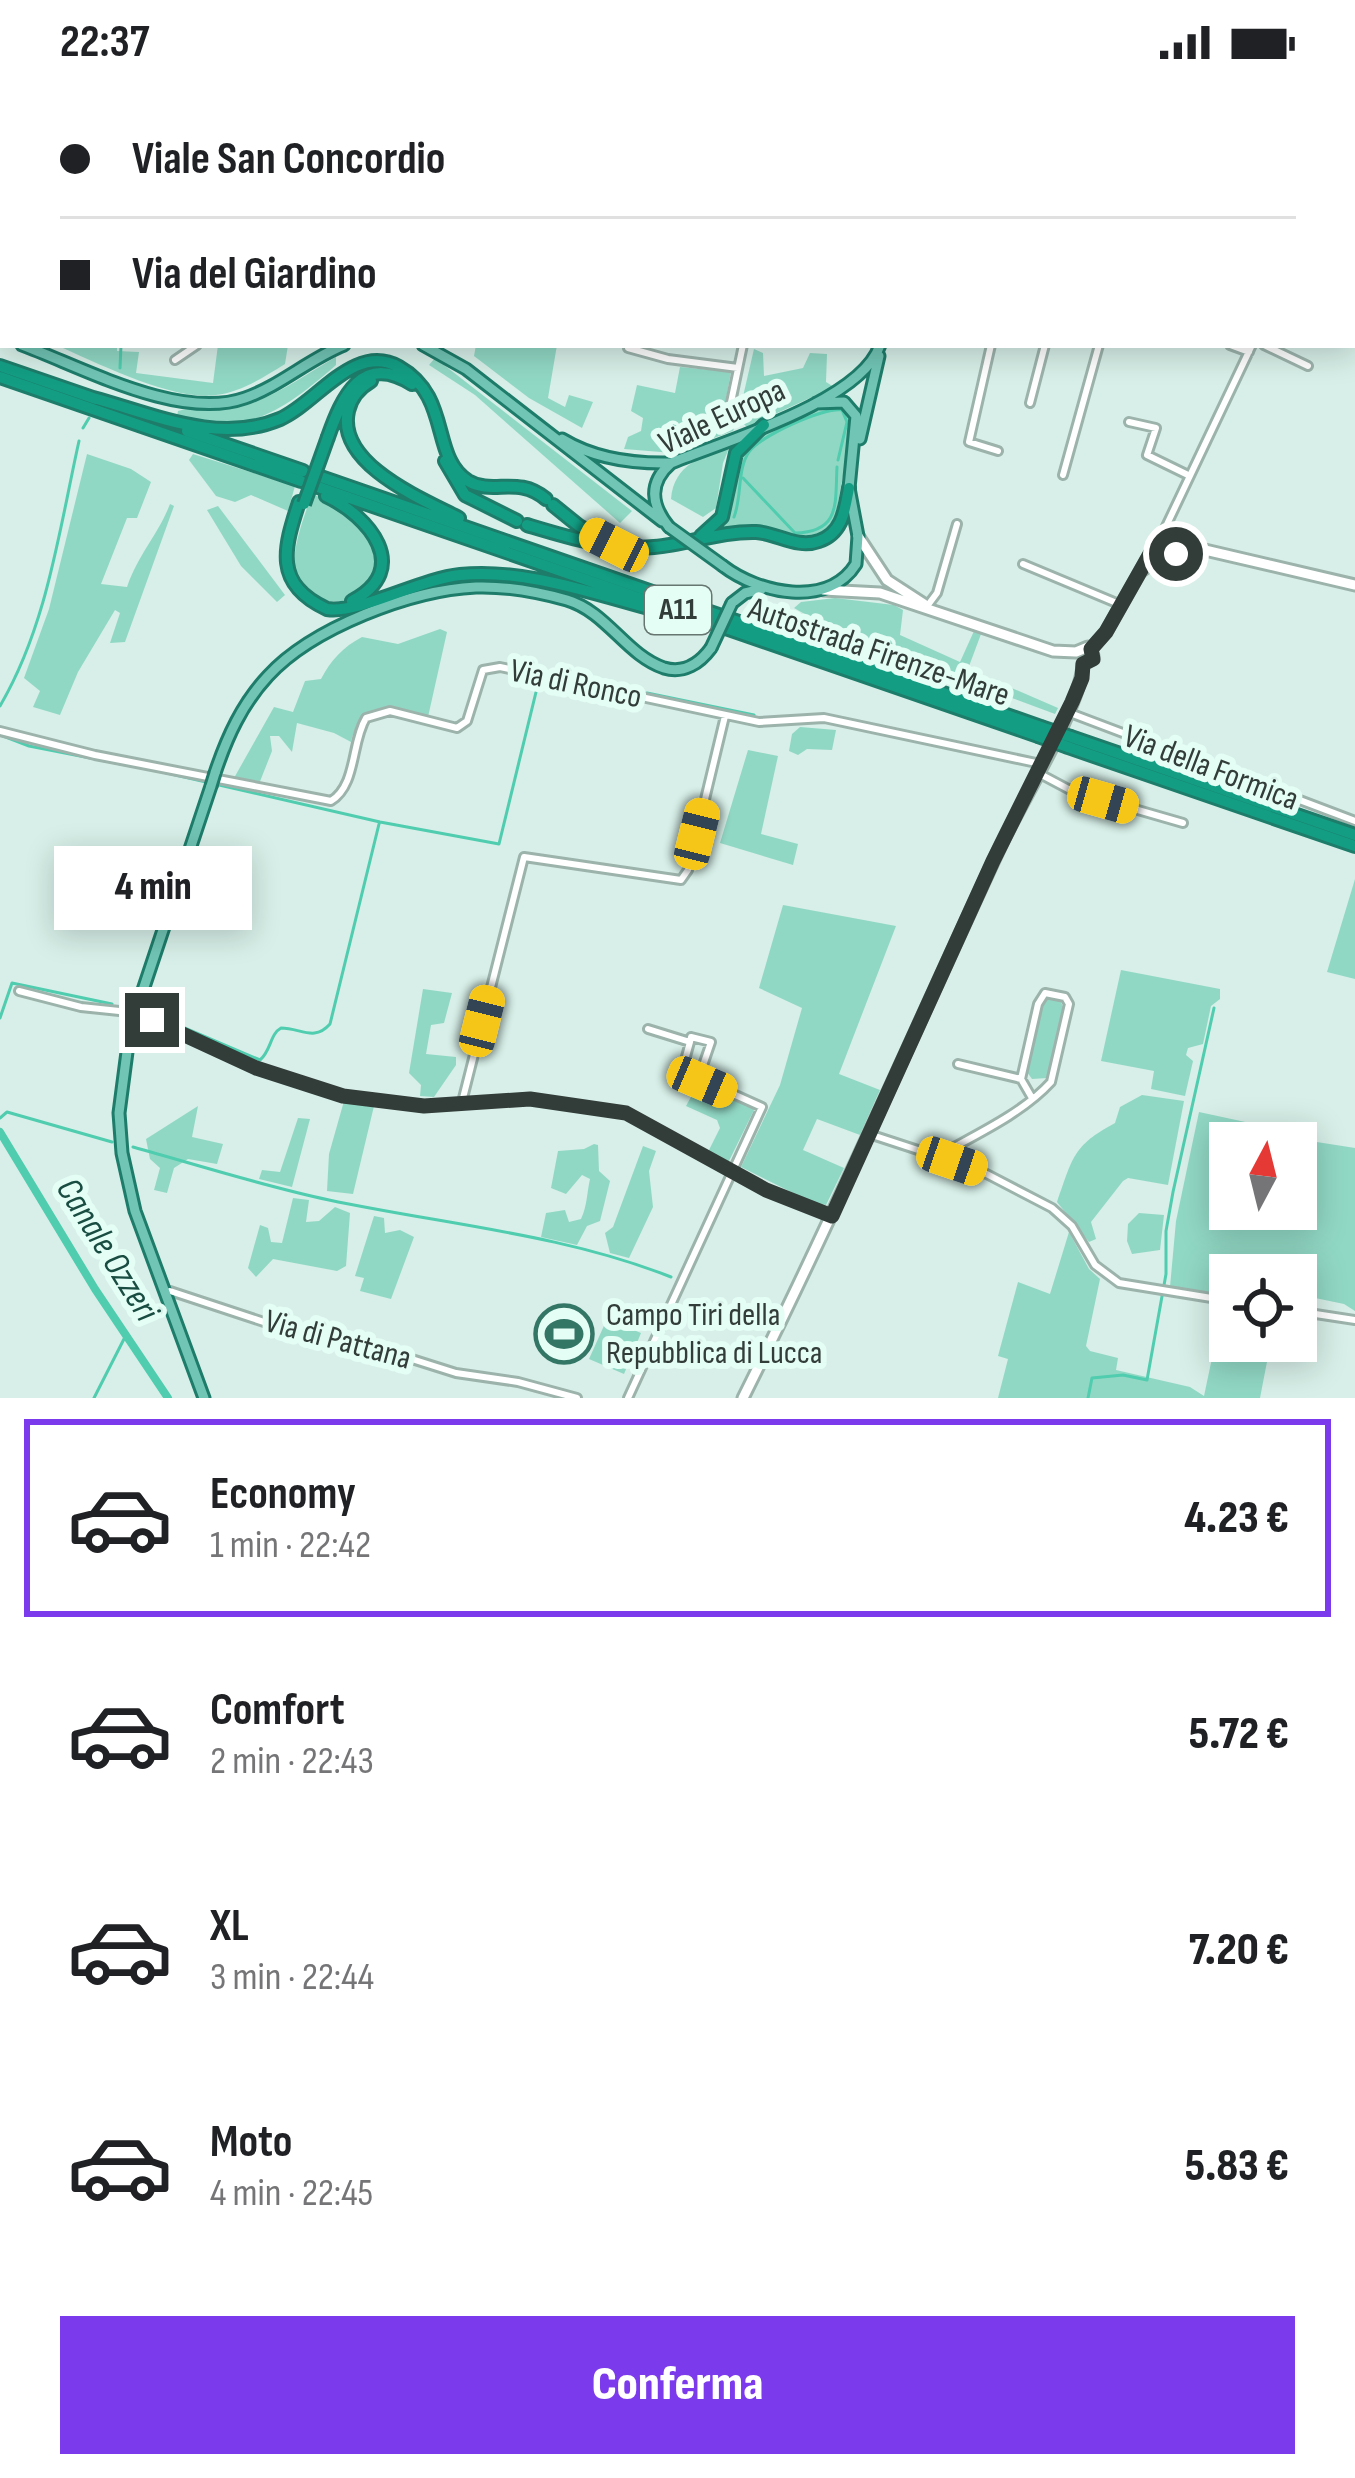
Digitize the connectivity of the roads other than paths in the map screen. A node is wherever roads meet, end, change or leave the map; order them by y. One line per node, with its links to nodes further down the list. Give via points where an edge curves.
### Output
1 (30, 348): 3 (main road, via 165,398 204,404 245,398)
2 (193, 348): 14 (street)
3 (338, 348)
4 (429, 348): 26 (main road)
5 (628, 348): 17 (street)
6 (741, 348): 17 (street)
7 (878, 348): 21 (main road, Viale Europa, via 861,376)
8 (880, 348): 28 (main road, Viale Europa)
9 (991, 348): 27 (street, via 969,442)
10 (1044, 348): 22 (street)
11 (1098, 348): 30 (street)
12 (1250, 348): 31 (street)
13 (1270, 348): 16 (street)
14 (175, 360)
15 (0, 366): 20 (highway)
16 (1308, 367)
17 (738, 368): 23 (street)
18 (400, 374): 20 (highway, via 385,362 363,364 284,417 238,429 200,428); 36 (highway, via 356,393 347,421 355,447 394,483); 40 (highway, via 429,393 464,477 478,485 522,485); 40 (highway, via 424,399 459,489 478,505); 49 (highway, bridge, via 354,384 325,436 290,547 289,570)
19 (0, 377): 20 (highway, via 301,479)
20 (93, 398)
21 (816, 403): 25 (main road, Viale Europa); 28 (main road, Viale Europa, via 840,401 853,411)
22 (1030, 404)
23 (730, 407)
24 (1130, 422): 31 (street, via 1156,428 1148,455)
25 (764, 425): 29 (main road, Viale Europa); 39 (highway, via 736,453 722,517 708,533)
26 (541, 428): 29 (main road, via 605,457); 35 (main road)
27 (998, 452)
28 (853, 460): 33 (main road, Viale Europa)
29 (671, 463): 35 (main road, Viale Europa, via 654,489)
30 (1063, 475)
31 (1188, 475): 38 (street)
32 (318, 485): 36 (highway, Autostrada Firenze-Mare / A11); 49 (highway, via 363,520 382,560 373,586 357,599 329,604); 54 (highway, Autostrada Firenze-Mare / A11)
33 (849, 488): 37 (main road, Viale Europa); 39 (highway, via 840,525 818,542 750,532)
34 (957, 524): 51 (street)
35 (668, 526): 44 (main road, Viale Europa, bridge)
36 (494, 536): 61 (highway, Autostrada Firenze-Mare / A11)
37 (858, 536): 48 (main road, via 851,573); 51 (main road, Viale Europa, via 887,580)
38 (1157, 543): 41 (main road); 42 (main road); 45 (main road)
39 (675, 544): 40 (highway)
40 (614, 545)
41 (1176, 548): 42 (main road); 46 (main road)
42 (1163, 561): 45 (main road)
43 (1023, 564): 52 (street)
44 (726, 569): 47 (main road, Viale Europa); 50 (main road)
45 (1140, 572): 52 (main road)
46 (1355, 585)
47 (768, 588): 48 (main road, Viale Europa); 50 (main road)
48 (818, 590): 53 (main road, Viale Europa, via 880,593)
49 (309, 597): 54 (highway, via 341,611 425,582 486,574)
50 (732, 603): 86 (main road, bridge, via 711,648 690,667 669,669 569,601 497,587 431,594 347,623 286,659 241,711 130,1029 119,1113 135,1211)
51 (928, 605): 53 (main road, Viale Europa)
52 (1121, 605): 55 (main road)
53 (945, 614): 56 (main road, Viale Europa)
54 (710, 622): 61 (highway, Autostrada Firenze-Mare / A11)
55 (1091, 649): 56 (main road); 57 (main road, via 1093,659)
56 (1076, 652): 57 (main road)
57 (1083, 664): 58 (main road)
58 (1067, 712): 63 (main road); 64 (street, Via della Formica)
59 (725, 716): 60 (street, Via di Ronco, via 491,668 457,728 389,711 366,718 341,795 321,802); 63 (street, Via di Ronco, via 824,718); 77 (street, via 681,880 530,855 521,862)
60 (0, 731)
61 (1040, 732): 62 (highway, Autostrada Firenze-Mare / A11, bridge)
62 (1070, 742): 66 (highway, Autostrada Firenze-Mare / A11); 67 (highway, Autostrada Firenze-Mare / A11)
63 (1039, 768): 65 (street, Via di Ronco, via 1072,791); 78 (main road)
64 (1355, 821)
65 (1184, 823)
66 (1355, 835)
67 (1355, 846)
68 (19, 991): 69 (street)
69 (129, 1012)
70 (142, 1016): 77 (street, via 256,1068 343,1096 401,1105)
71 (648, 1029): 72 (street)
72 (690, 1042): 74 (street, via 682,1072); 74 (street, via 711,1042)
73 (958, 1064): 75 (street)
74 (698, 1078): 80 (street, via 762,1107)
75 (1021, 1078): 76 (street); 76 (street, via 1040,999 1065,997 1051,1082)
76 (1032, 1098): 79 (street)
77 (462, 1102): 80 (street, via 530,1099 626,1113)
78 (869, 1134): 79 (street); 81 (main road)
79 (936, 1156): 83 (street, via 1052,1208 1106,1276)
80 (733, 1171): 81 (street); 88 (street)
81 (832, 1216): 89 (main road)
82 (170, 1291): 87 (street, Via di Pattana, via 297,1333)
83 (1209, 1298)
84 (1317, 1314): 85 (street)
85 (1355, 1320)
86 (203, 1395)
87 (578, 1398)
88 (628, 1398)
89 (743, 1398)

